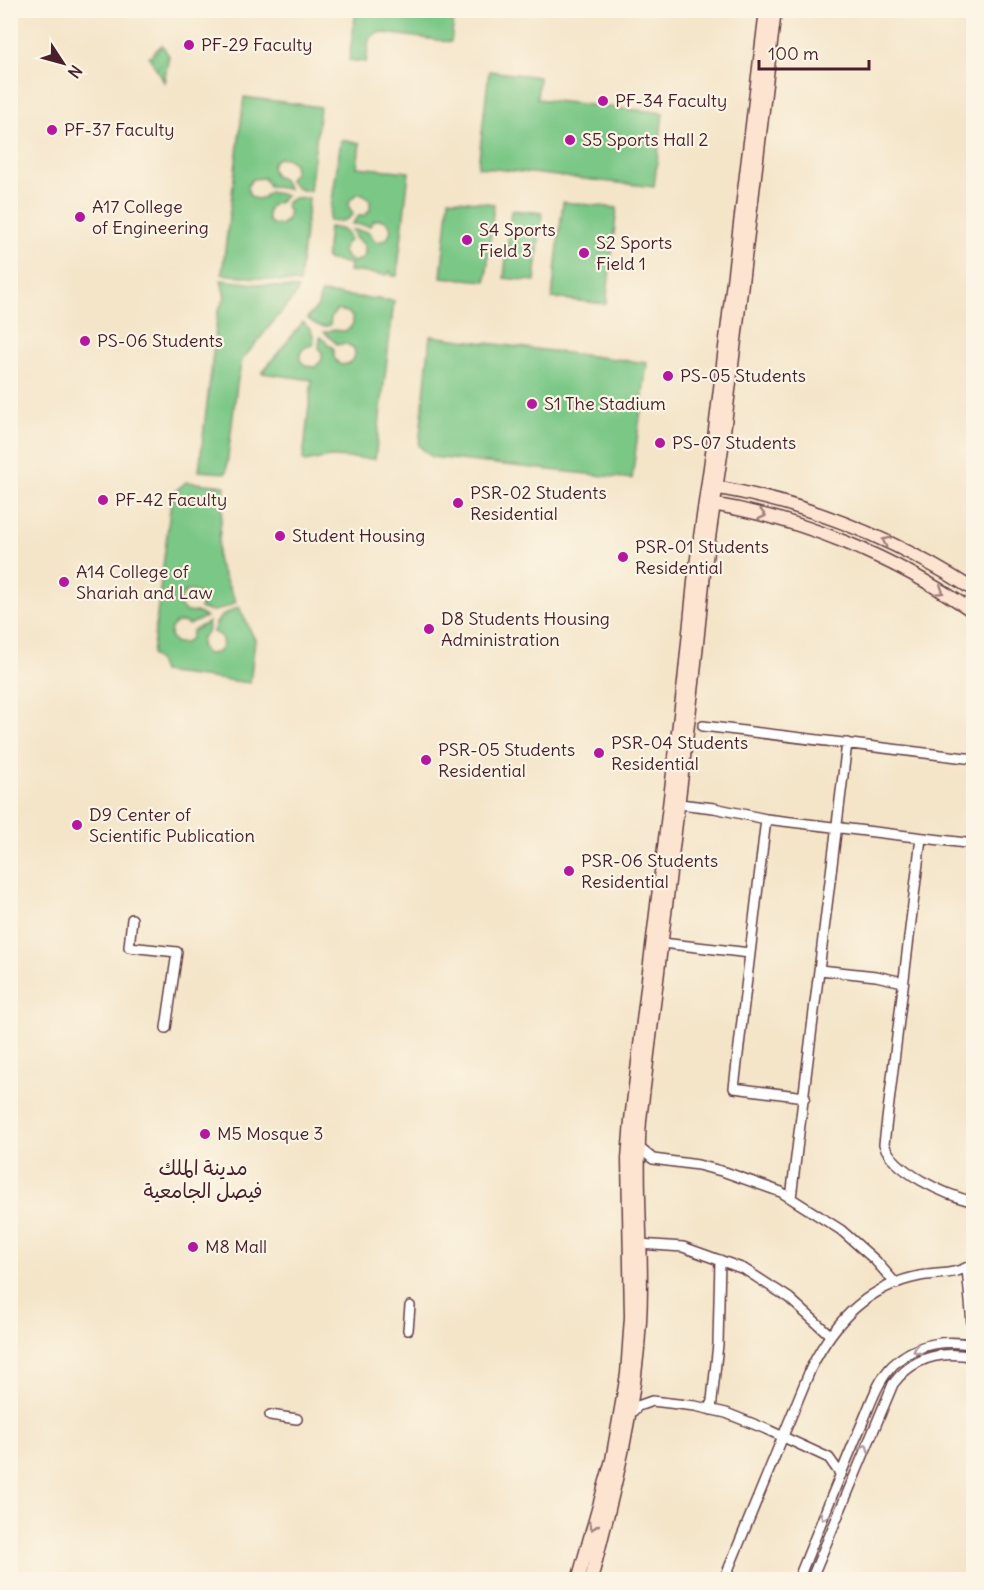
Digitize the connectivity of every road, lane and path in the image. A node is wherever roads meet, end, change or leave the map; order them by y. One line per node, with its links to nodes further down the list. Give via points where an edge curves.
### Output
1 (766, 10): 3 (main road)
2 (775, 10): 3 (main road)
3 (711, 487): 4 (main road); 5 (main road, one-way to 3, via 923,559 862,530 779,501)
4 (709, 503): 6 (main road, one-way to 6, via 774,518 855,546 914,575); 10 (main road); 46 (main road, one-way to 46, via 630,1129 631,1317 627,1374 612,1460)
5 (974, 590)
6 (974, 612)
7 (704, 726): 8 (street)
8 (848, 744): 9 (street); 12 (street)
9 (974, 759)
10 (679, 804): 11 (street); 16 (main road)
11 (766, 819): 12 (street); 17 (street)
12 (838, 827): 13 (street); 18 (street)
13 (921, 838): 14 (street); 19 (street)
14 (974, 844)
15 (132, 919): 20 (street, via 129,946 177,952)
16 (662, 944): 17 (street); 22 (main road)
17 (750, 953): 21 (street, via 734,1088)
18 (820, 970): 19 (street); 21 (street)
19 (903, 982): 26 (street, via 884,1144 890,1155 914,1175 941,1191)
20 (166, 1028)
21 (805, 1096): 25 (street)
22 (638, 1147): 23 (street); 24 (main road)
23 (653, 1159): 24 (street); 25 (street, via 725,1172)
24 (638, 1173): 27 (main road)
25 (791, 1198): 30 (street, via 841,1230 876,1260)
26 (974, 1202)
27 (639, 1244): 28 (street, via 683,1247); 36 (main road, via 640,1317)
28 (720, 1260): 33 (street, via 744,1269 783,1294); 38 (street, via 718,1344)
29 (970, 1265): 30 (street); 34 (street)
30 (896, 1284): 33 (street, via 859,1304)
31 (410, 1306): 32 (street)
32 (408, 1330)
33 (830, 1335): 42 (street, via 811,1368)
34 (973, 1345): 43 (street, one-way to 43, via 932,1344 910,1352 892,1366 877,1389)
35 (974, 1357): 50 (street, one-way to 35, via 893,1384 925,1359 945,1354)
36 (634, 1387): 37 (street); 39 (main road)
37 (652, 1401): 38 (street); 39 (street)
38 (711, 1410): 42 (street)
39 (630, 1413): 47 (main road)
40 (270, 1415): 41 (street)
41 (297, 1419)
42 (783, 1436): 44 (street); 48 (street)
43 (850, 1454): 44 (street); 45 (street)
44 (829, 1458): 45 (street)
45 (841, 1475): 49 (street, one-way to 49)
46 (578, 1580)
47 (591, 1580)
48 (724, 1580)
49 (798, 1580)
50 (811, 1580)

